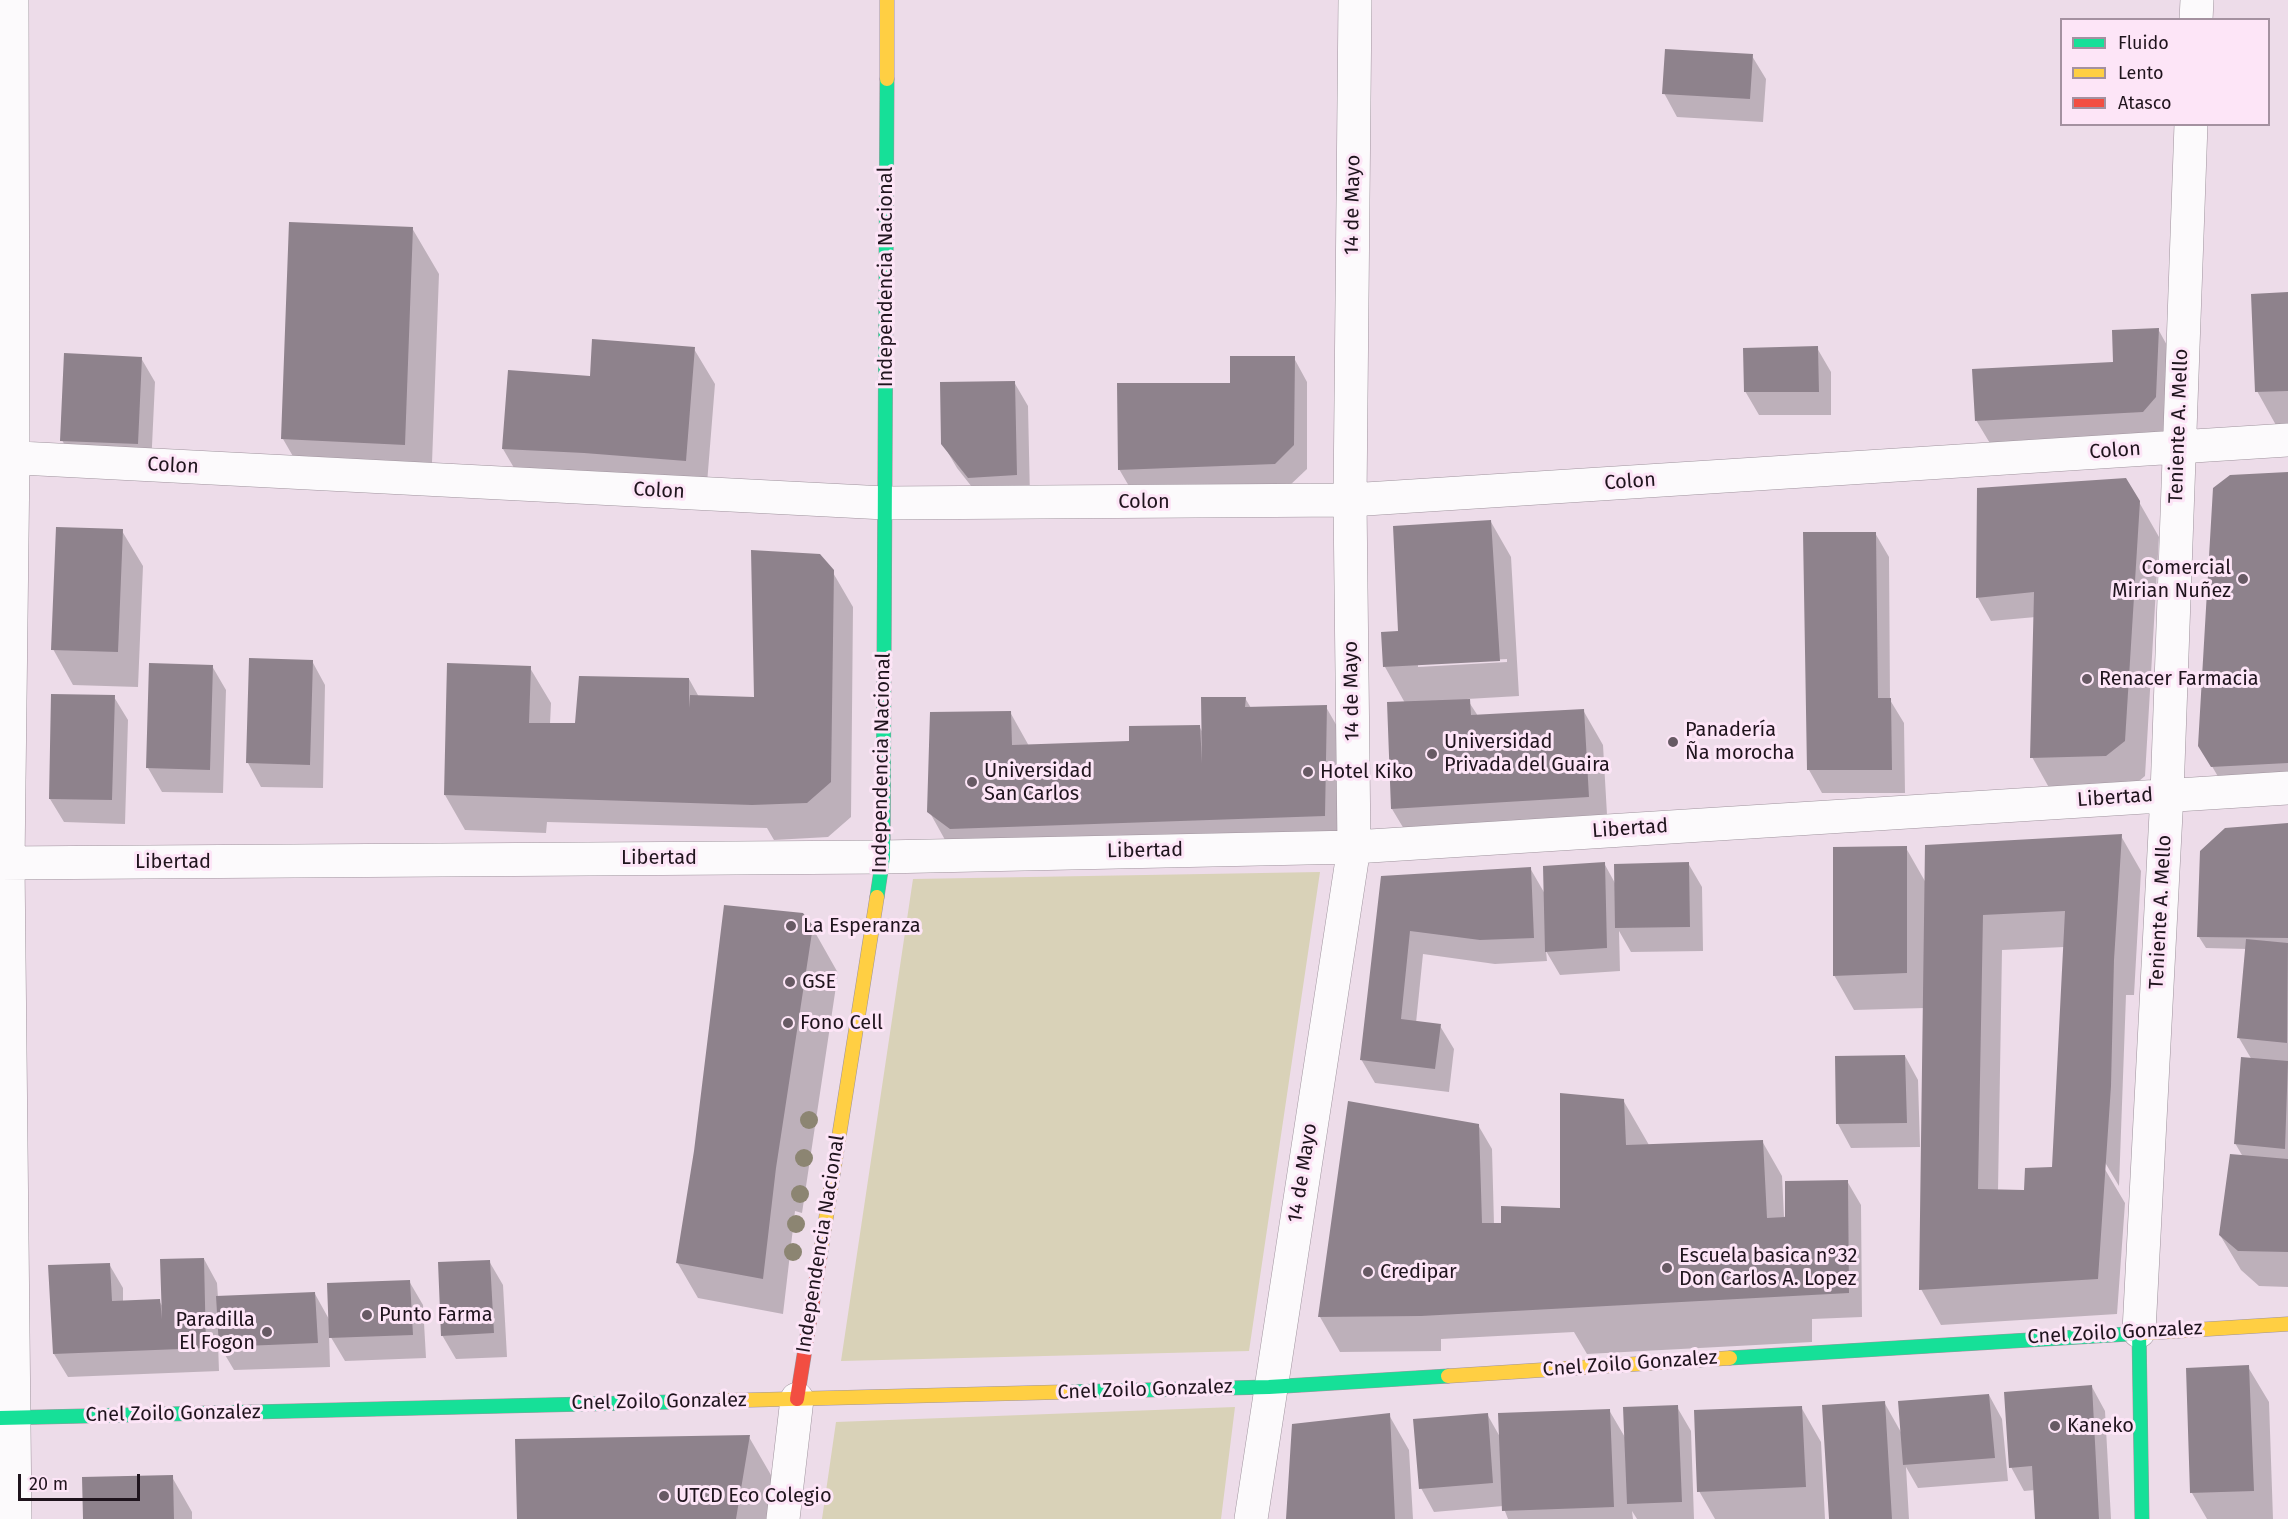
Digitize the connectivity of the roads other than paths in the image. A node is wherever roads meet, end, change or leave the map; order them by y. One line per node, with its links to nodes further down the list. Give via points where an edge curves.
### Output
1 (12, 0): 9 (street)
2 (888, 0): 11 (main road, Independencia Nacional)
3 (1355, 0): 10 (street, 14 de Mayo)
4 (2197, 0): 5 (street)
5 (2196, 18)
6 (2191, 126): 8 (street, Teniente A. Mello)
7 (2288, 440): 8 (street, Colon)
8 (2178, 447): 10 (street, Colon); 13 (street, Teniente A. Mello)
9 (6, 457): 11 (street, Colon); 16 (street)
10 (1350, 500): 11 (street, Colon); 14 (street, 14 de Mayo)
11 (885, 503): 15 (main road, Independencia Nacional)
12 (2288, 788): 13 (street, Libertad)
13 (2167, 794): 14 (street, Libertad); 18 (street, Teniente A. Mello)
14 (1354, 847): 15 (street, Libertad); 19 (street, 14 de Mayo)
15 (883, 857): 16 (street, Libertad); 20 (main road, Independencia Nacional)
16 (4, 863): 21 (street)
17 (2288, 1324): 18 (main road, Cnel Zoilo Gonzalez)
18 (2139, 1331): 19 (main road, Cnel Zoilo Gonzalez); 25 (main road, Teniente A. Mello)
19 (1269, 1387): 20 (main road, Cnel Zoilo Gonzalez); 24 (street, 14 de Mayo)
20 (797, 1400): 21 (main road, Cnel Zoilo Gonzalez); 23 (street, Independencia Nacional)
21 (7, 1418): 22 (street)
22 (15, 1519)
23 (783, 1519)
24 (1251, 1519)
25 (2142, 1519)

